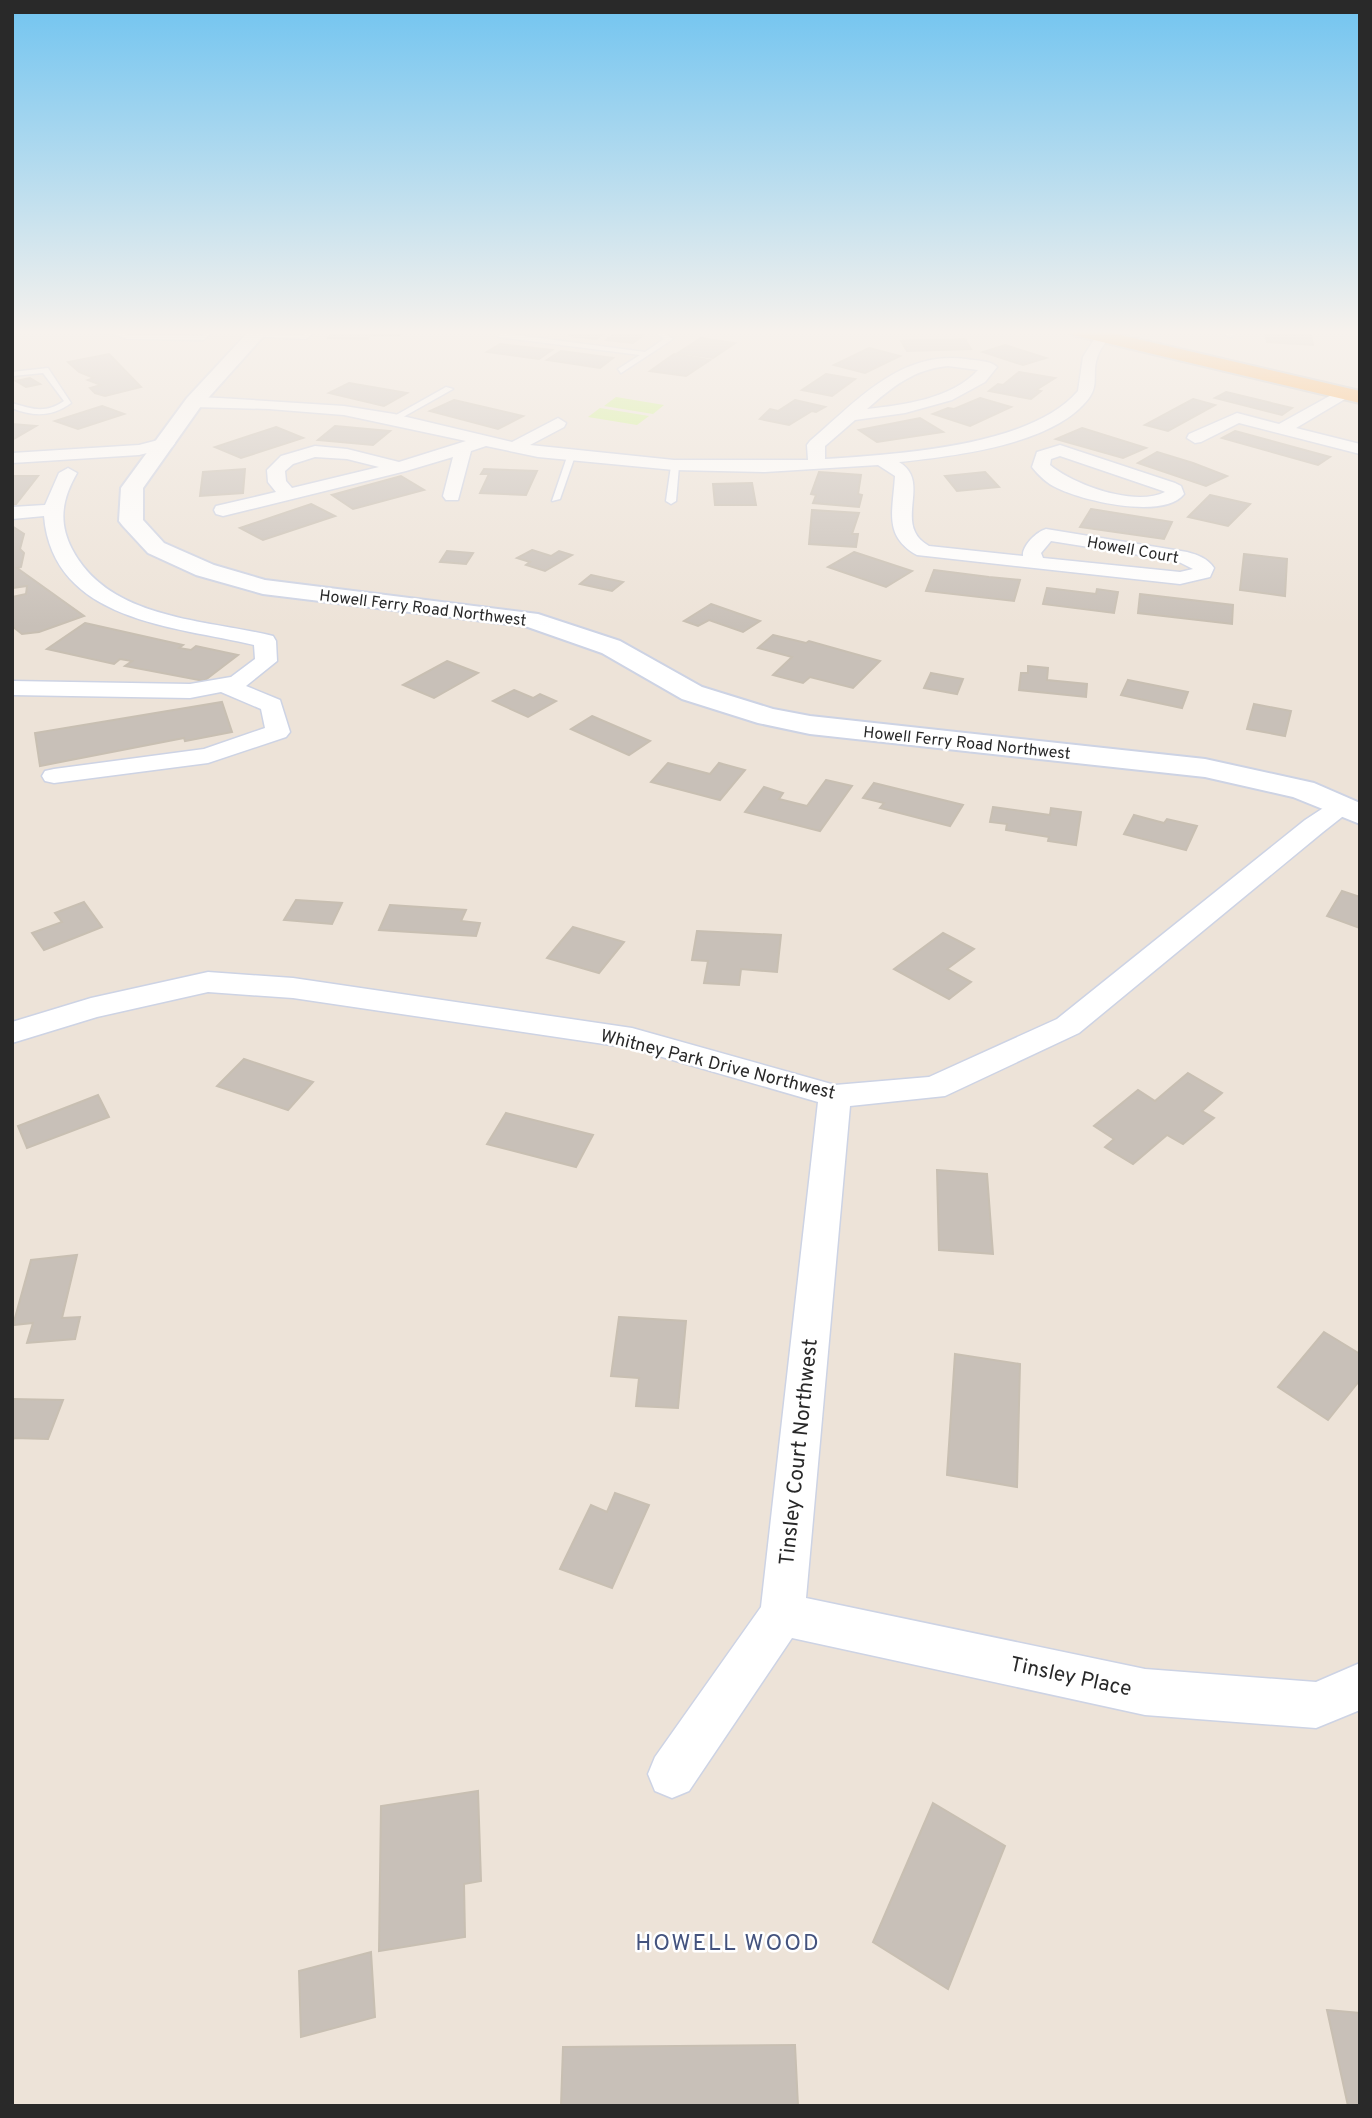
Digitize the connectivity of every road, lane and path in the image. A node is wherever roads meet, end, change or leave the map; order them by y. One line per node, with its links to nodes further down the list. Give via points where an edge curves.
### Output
1 (173, 429): 13 (street, Howell Ferry Road Northwest)
2 (435, 429): 12 (street)
3 (548, 429): 15 (street)
4 (835, 429): 23 (street, via 816,445)
5 (1028, 429): 9 (street)
6 (1214, 429): 11 (street)
7 (1286, 429): 10 (street)
8 (1321, 429): 10 (street)
9 (1012, 434): 19 (street); 22 (street)
10 (1310, 435): 17 (street)
11 (1195, 438)
12 (486, 441): 15 (street); 18 (street)
13 (162, 443): 14 (street, via 139,450); 38 (street, Howell Ferry Road Northwest, via 132,488 131,521 156,548 205,570 263,587 529,619 611,647 692,693 768,717 1205,768 1303,790)
14 (79, 447): 16 (street); 21 (street)
15 (515, 447): 20 (street)
16 (12, 448)
17 (1360, 449)
18 (464, 450): 25 (street); 28 (street)
19 (1060, 450): 19 (street, via 1169,487 1175,494 1166,502 1153,503 1077,490 1041,467 1043,456)
20 (571, 456): 24 (street); 29 (lane)
21 (12, 458)
22 (882, 460): 23 (street); 34 (street, Howell Court, via 904,476 902,527 908,542 924,551)
23 (817, 465): 24 (street)
24 (675, 466): 30 (lane)
25 (400, 467): 27 (street); 27 (street, via 341,454 303,453 283,461 276,470 277,482)
26 (68, 473): 31 (street, via 54,495)
27 (288, 495): 32 (street)
28 (452, 496)
29 (555, 499)
30 (671, 501)
31 (53, 510): 33 (street); 35 (street, via 52,522 65,561 85,586 142,616 229,630 265,641 266,661 237,682)
32 (223, 510)
33 (12, 513)
34 (1035, 563): 34 (street, Howell Court, via 1180,578 1197,576 1204,568 1180,556 1046,535 1031,552)
35 (223, 685): 36 (street, via 190,691); 37 (street, via 272,705 278,732 208,756)
36 (12, 688)
37 (54, 776)
38 (1352, 811): 40 (street, Whitney Park Drive Northwest, via 1314,826 1068,1026 934,1088)
39 (12, 1033): 40 (street, Whitney Park Drive Northwest, via 91,1008 208,982 269,986 632,1038)
40 (835, 1096): 41 (street, Tinsley Court Northwest)
41 (782, 1614): 42 (street, Tinsley Place, via 1145,1692 1316,1705); 43 (street, Tinsley Court Northwest)
42 (1360, 1686)
43 (672, 1774)

